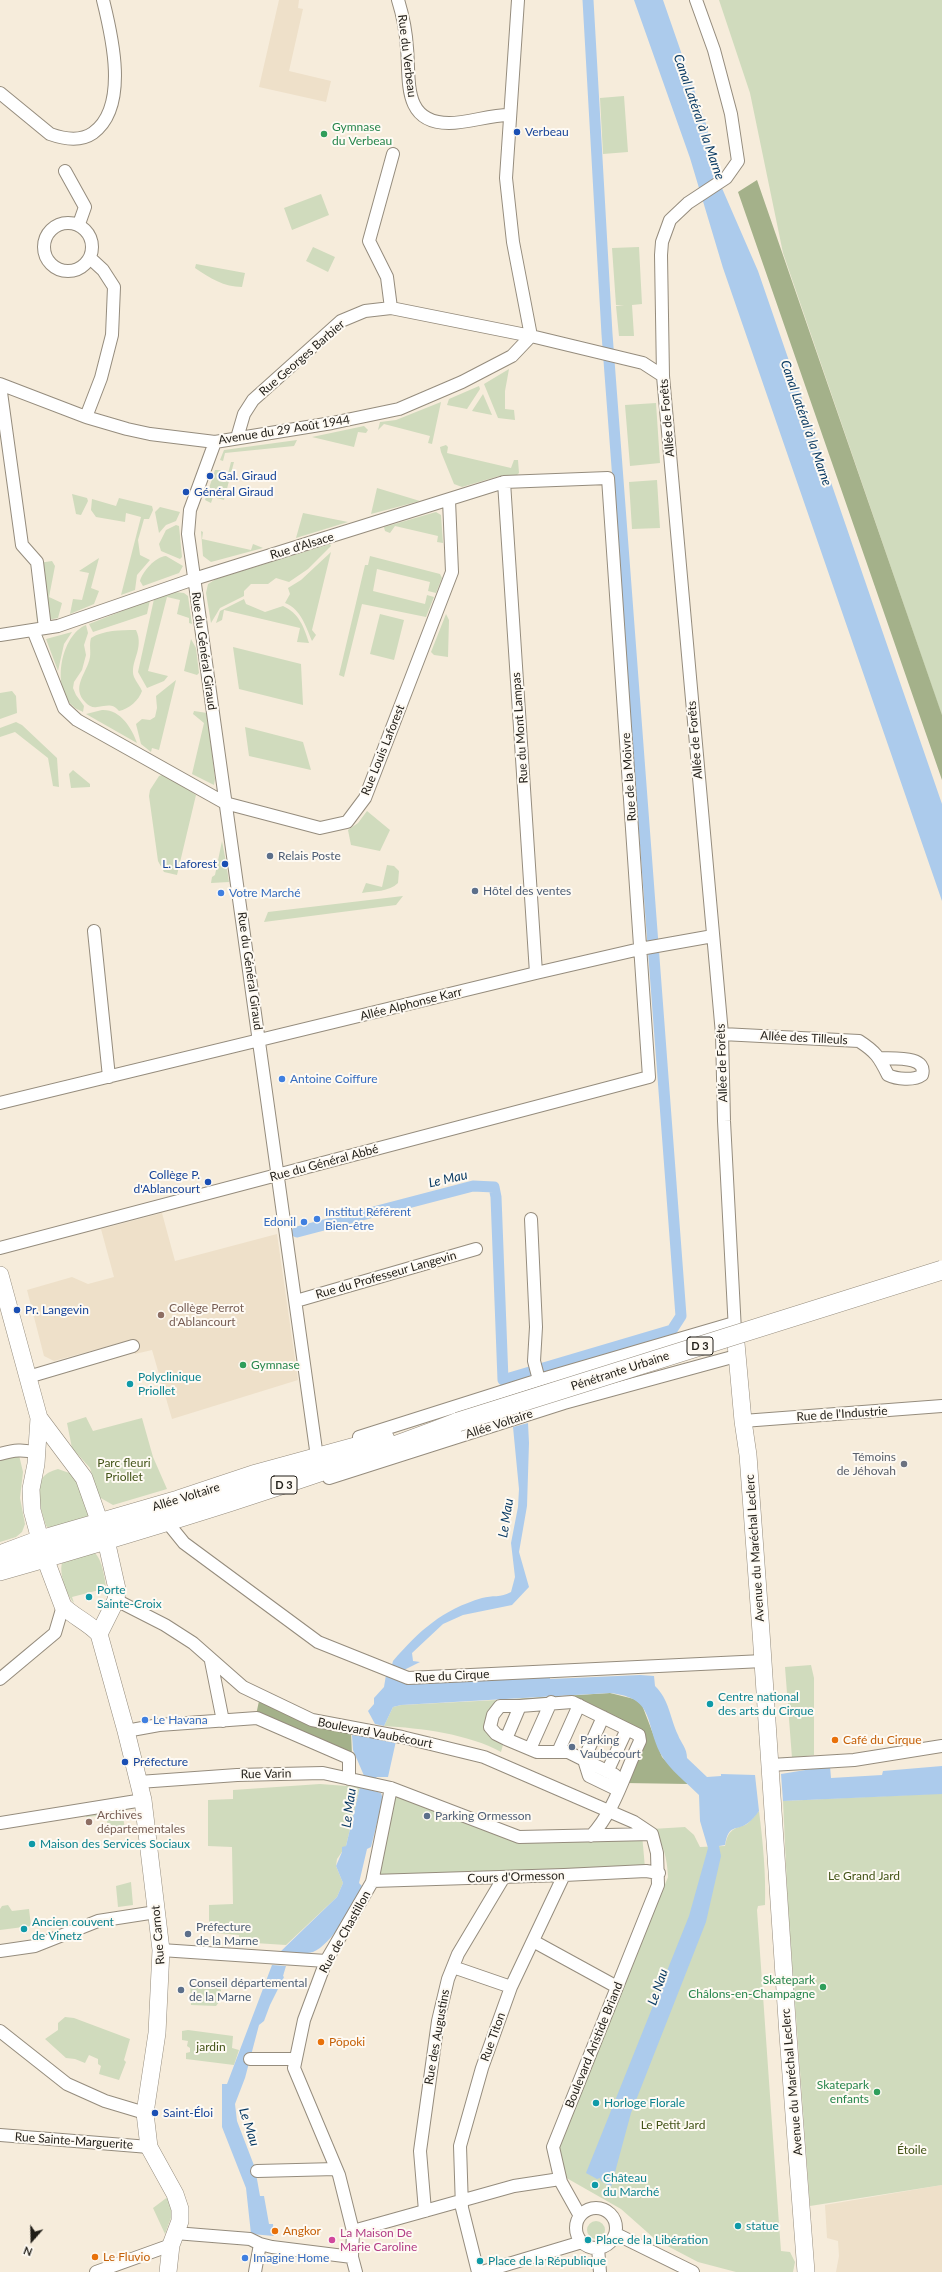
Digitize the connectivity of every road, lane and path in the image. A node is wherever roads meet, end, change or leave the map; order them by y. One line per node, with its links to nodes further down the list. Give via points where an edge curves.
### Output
1 (103, 0): 5 (street, via 113,55 115,92 108,117 98,130 80,138 60,138 50,134)
2 (398, 0): 6 (street, Rue du Verbeau, via 406,36 410,99 419,111 435,121 450,123)
3 (518, 0): 6 (street)
4 (696, 0): 13 (street, Allée de Forêts, via 714,50 736,141 738,161 726,178 670,220 662,242)
5 (0, 93)
6 (509, 115): 12 (street, via 506,178 513,242)
7 (393, 154): 11 (street, via 369,241 387,277)
8 (65, 171): 9 (street, via 85,207)
9 (79, 224): 10 (street, via 89,233 93,245); 10 (street, via 65,222 51,228 44,240 44,254 52,266 66,272 80,269)
10 (90, 258): 15 (street, via 103,270 114,287 112,335 101,378)
11 (391, 308): 12 (street, Rue Georges Barbier); 16 (street, Rue Georges Barbier, via 364,311 341,322 253,400 244,414)
12 (531, 336): 13 (street, Rue Georges Barbier, via 643,363); 16 (street, Avenue du 29 Août 1944, via 512,356 462,382 399,409 346,421)
13 (663, 376): 27 (street, Allée de Forêts)
14 (0, 384): 15 (street, Avenue du 29 Août 1944); 22 (street, via 22,546 37,562)
15 (86, 417): 17 (street, Avenue du 29 Août 1944, via 150,434)
16 (237, 438): 17 (street, Avenue du 29 Août 1944)
17 (215, 442): 21 (street, Rue du Général Giraud, via 190,510 188,534)
18 (608, 478): 19 (street, Rue d'Alsace); 28 (street, Rue de la Moivre)
19 (504, 482): 20 (street, Rue d'Alsace); 29 (street, Rue du Mont Lampas)
20 (450, 500): 21 (street, Rue d'Alsace); 25 (street, Rue Louis Laforest, via 452,572 365,798 347,822 320,828)
21 (194, 579): 22 (street, Rue d'Alsace, via 58,626); 25 (street, Rue du Général Giraud)
22 (45, 628): 23 (street, Rue d'Alsace)
23 (33, 630): 24 (street, Rue d'Alsace); 25 (street, Rue Louis Laforest, via 64,708 77,720)
24 (0, 635)
25 (226, 803): 31 (street, Rue du Général Giraud)
26 (94, 931): 33 (street)
27 (713, 936): 28 (street, Allée Alphonse Karr); 30 (street, Allée de Forêts)
28 (641, 949): 29 (street, Allée Alphonse Karr); 34 (street, Rue de la Moivre)
29 (536, 974): 31 (street, Allée Alphonse Karr)
30 (722, 1034): 32 (street, Allée des Tilleuls, via 859,1041); 43 (street, Allée de Forêts)
31 (260, 1041): 33 (street, Allée Alphonse Karr); 36 (street, Rue du Général Giraud)
32 (880, 1058)
33 (109, 1077): 35 (street, Allée Alphonse Karr)
34 (649, 1077): 36 (street, Rue du Général Abbé)
35 (0, 1103)
36 (278, 1175): 38 (street, Rue du Général Abbé); 42 (street, Rue du Général Giraud)
37 (531, 1220): 47 (street, via 536,1327 534,1360)
38 (0, 1248)
39 (476, 1249): 42 (street, Rue du Professeur Langevin)
40 (942, 1270): 51 (main road, Pénétrante Urbaine / D 3, bridge)
41 (0, 1276): 46 (main road)
42 (296, 1301): 55 (street, Rue du Général Giraud)
43 (734, 1328): 45 (main road, Avenue du Maréchal Leclerc); 47 (street, Allée Voltaire)
44 (133, 1346): 46 (street)
45 (736, 1356): 50 (main road, Avenue du Maréchal Leclerc); 56 (street, Allée Voltaire, via 564,1403 292,1490 275,1494)
46 (28, 1377): 49 (main road)
47 (539, 1377): 55 (street, Allée Voltaire, via 367,1434)
48 (942, 1406): 50 (street, Rue de l'Industrie)
49 (39, 1418): 52 (main road); 53 (main road)
50 (742, 1421): 68 (main road, Avenue du Maréchal Leclerc, via 748,1455)
51 (458, 1422): 55 (main road, Allée Voltaire / D 3, via 412,1431); 56 (main road, Allée Voltaire / D 3, via 354,1462)
52 (60, 1448): 53 (main road, via 49,1454); 57 (main road, via 84,1478)
53 (37, 1453): 54 (street, via 15,1450); 59 (main road, via 31,1495)
54 (0, 1454)
55 (317, 1457): 57 (main road, Allée Voltaire / D 3)
56 (263, 1492): 58 (main road, Allée Voltaire / D 3)
57 (100, 1522): 59 (main road, D 3); 60 (main road)
58 (167, 1522): 60 (main road, Allée Voltaire / D 3); 68 (street, Rue du Cirque, via 184,1543 318,1642 408,1678)
59 (40, 1540): 61 (main road, D 3); 62 (main road)
60 (106, 1540): 62 (main road, D 3); 64 (main road, via 115,1578)
61 (0, 1555)
62 (45, 1558): 63 (main road, D 3); 65 (main road)
63 (0, 1571)
64 (114, 1604): 65 (main road, via 96,1615 88,1616); 66 (main road); 67 (street, Boulevard Vaubécourt, via 165,1624)
65 (67, 1610): 66 (main road, via 91,1625); 69 (street, via 55,1633)
66 (99, 1634): 76 (main road, Rue Carnot)
67 (211, 1660): 74 (street); 90 (street, Boulevard Vaubécourt, via 243,1687 312,1720 484,1757)
68 (763, 1661): 82 (main road, Avenue du Maréchal Leclerc)
69 (0, 1679)
70 (551, 1702): 71 (street, via 572,1702); 72 (street); 79 (street)
71 (579, 1705): 73 (street); 80 (street)
72 (520, 1706): 77 (street); 77 (street, via 500,1706 494,1715 490,1727)
73 (603, 1717): 75 (street); 81 (street)
74 (223, 1721): 76 (street, via 159,1725); 85 (street, via 257,1718 349,1758)
75 (627, 1729): 83 (street); 84 (street, via 640,1735 640,1741)
76 (126, 1731): 86 (main road, Rue Carnot)
77 (506, 1739): 79 (street)
78 (942, 1746): 82 (street, via 854,1760)
79 (530, 1749): 80 (street, via 537,1752)
80 (558, 1752): 81 (street, via 568,1752)
81 (584, 1759): 83 (street); 88 (street, via 589,1776)
82 (771, 1765): 134 (main road, Avenue du Maréchal Leclerc)
83 (609, 1771): 84 (street); 88 (street, via 617,1780)
84 (626, 1771): 88 (street)
85 (349, 1779): 86 (street, Rue Varin, via 323,1773 237,1775); 87 (street, Rue Varin)
86 (139, 1782): 89 (main road, Rue Carnot)
87 (391, 1788): 93 (street, via 519,1837); 98 (street, Rue de Chastillon)
88 (618, 1790): 90 (street)
89 (143, 1800): 91 (street); 99 (main road, Rue Carnot)
90 (609, 1811): 92 (street, Boulevard Vaubécourt, via 634,1822); 93 (street); 94 (street)
91 (0, 1823)
92 (652, 1834): 94 (street); 95 (street)
93 (591, 1836): 94 (street)
94 (606, 1836)
95 (659, 1873): 96 (street, Cours d'Ormesson, via 646,1871); 106 (street, Boulevard Aristide Briand, via 658,1885)
96 (564, 1875): 97 (street, Cours d'Ormesson); 100 (street, Rue Titon)
97 (504, 1877): 98 (street, Cours d'Ormesson); 104 (street, Rue des Augustins, via 458,1954)
98 (372, 1881): 103 (street, Rue de Chastillon)
99 (156, 1912): 101 (main road, Rue Carnot); 102 (street, via 98,1921 35,1946)
100 (533, 1941): 105 (street, Rue Titon); 106 (street)
101 (161, 1950): 103 (street); 110 (main road, Rue Carnot, via 157,2033)
102 (0, 1951)
103 (326, 1961): 109 (street, Rue de Chastillon, via 304,2020)
104 (453, 1967): 105 (street); 117 (street, Rue des Augustins, via 438,2021 420,2150)
105 (511, 1987): 116 (street, Rue Titon, via 482,2068 460,2146)
106 (617, 1987): 115 (street, Boulevard Aristide Briand, via 553,2147)
107 (0, 2031): 110 (street, via 67,2084 105,2101)
108 (250, 2059): 109 (street)
109 (295, 2059): 113 (street, Rue de Chastillon, via 294,2068 300,2086)
110 (144, 2113): 112 (main road, Rue Carnot)
111 (0, 2136): 112 (street, Rue Sainte-Marguerite)
112 (149, 2147): 121 (main road, Rue Carnot, via 178,2202 180,2221)
113 (336, 2169): 114 (street); 119 (street, Rue de Chastillon)
114 (258, 2171)
115 (560, 2179): 116 (street, via 514,2186); 118 (street, Boulevard Aristide Briand)
116 (461, 2204): 117 (street); 130 (street, Rue Titon)
117 (425, 2211): 119 (street)
118 (580, 2216): 120 (street, via 590,2209 603,2209 613,2216); 122 (street, via 576,2227)
119 (353, 2231): 125 (street, Rue de Chastillon)
120 (616, 2234): 124 (street, via 609,2244); 133 (street)
121 (173, 2239): 123 (street); 126 (street); 127 (main road, Rue Carnot)
122 (582, 2242): 124 (street); 131 (street)
123 (261, 2243): 125 (street); 128 (street)
124 (598, 2248): 132 (street)
125 (352, 2257): 129 (street, Rue de Chastillon)
126 (96, 2272)
127 (168, 2272)
128 (255, 2272)
129 (356, 2272)
130 (478, 2272)
131 (482, 2272)
132 (600, 2272)
133 (692, 2272)
134 (806, 2272)

